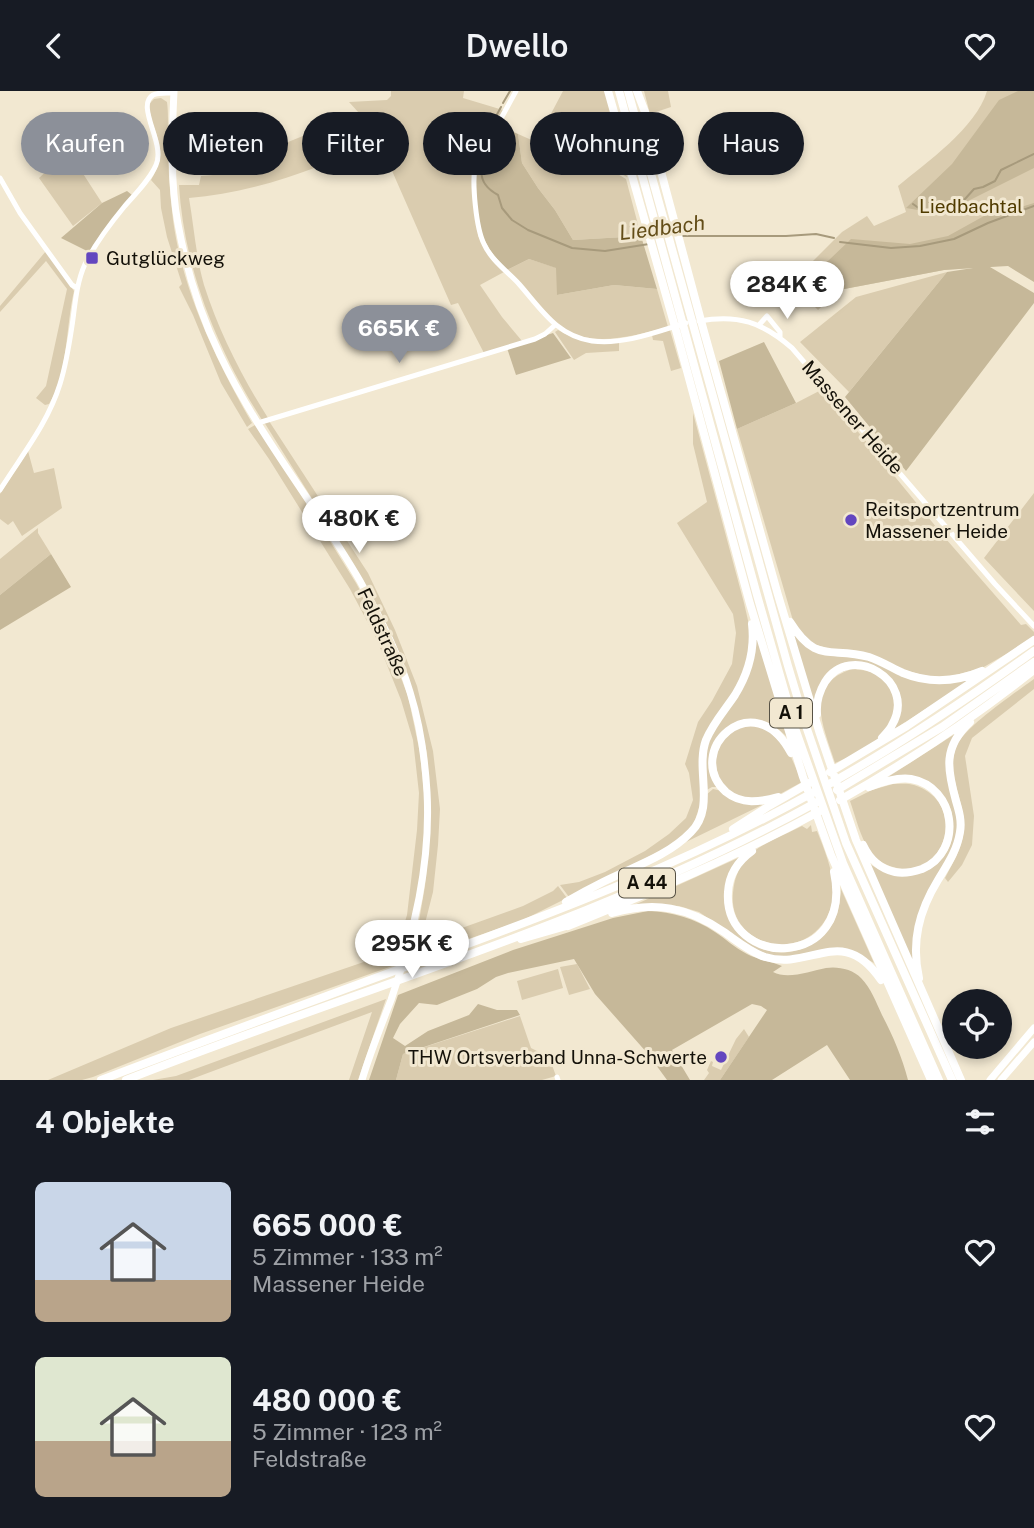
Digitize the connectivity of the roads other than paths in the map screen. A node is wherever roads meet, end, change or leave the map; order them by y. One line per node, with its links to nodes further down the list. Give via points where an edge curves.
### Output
1 (516, 91): 13 (street, Massener Heide, via 477,158 474,189 480,236 492,256)
2 (608, 91): 16 (highway)
3 (619, 91): 7 (highway, A 1)
4 (628, 91): 8 (highway, A 1)
5 (637, 91): 15 (highway)
6 (174, 92): 12 (street, via 153,95 148,101 157,163 111,222 90,256); 18 (main road, Feldstraße, via 177,222 188,269 219,354)
7 (628, 112)
8 (630, 112)
9 (644, 175): 16 (highway, A 1)
10 (649, 175): 15 (highway, A 1)
11 (0, 178): 12 (street, via 20,213)
12 (78, 288): 19 (street, via 57,394 44,423)
13 (555, 325): 14 (street, Massener Heide, via 602,342 712,318); 18 (street, via 535,339)
14 (759, 325): 17 (street, Massener Heide); 17 (street, Massener Heide, via 767,316)
15 (699, 329): 20 (highway); 50 (highway, A 1, via 792,678 841,830)
16 (681, 333): 21 (highway); 49 (highway, A 1, via 804,756 843,863)
17 (780, 337): 22 (street, Massener Heide)
18 (258, 423): 47 (main road, Feldstraße, via 360,581 388,635 410,693 424,754 427,833 418,910)
19 (0, 490)
20 (778, 595): 25 (highway, via 798,636 814,649 866,656 931,681 961,678); 29 (highway)
21 (750, 604): 31 (highway); 38 (highway, via 751,655 744,679 706,740 702,757 705,799 694,831 646,862)
22 (1034, 626)
23 (1034, 640): 25 (highway)
24 (1034, 650): 36 (highway, A 44, via 979,691 843,776)
25 (1001, 662): 30 (highway)
26 (1034, 662): 40 (highway, A 44, via 943,727 804,809 677,870)
27 (1034, 670): 28 (highway)
28 (999, 698): 33 (highway); 42 (highway, via 967,725 948,757 961,828 955,851 926,900 915,938)
29 (820, 734): 30 (highway, via 817,708 828,677 854,665 866,666 888,678 898,706 892,726); 34 (highway)
30 (864, 752): 32 (highway)
31 (803, 777): 32 (highway, A 1, via 784,740 764,724 739,724 724,734 715,748 712,761 719,783 738,799 758,802); 37 (highway)
32 (797, 789): 36 (highway)
33 (849, 795): 34 (highway, via 895,779 924,783 945,804 950,819 948,839 926,867 908,873 890,871 865,850); 35 (highway)
34 (847, 812): 42 (highway)
35 (771, 837): 37 (highway, via 740,862 728,898 739,927 767,947 799,946 817,937 829,923 837,892); 39 (highway)
36 (707, 846): 38 (highway, A 44)
37 (831, 855): 41 (highway)
38 (522, 924): 45 (highway, A 44)
39 (568, 926): 40 (highway); 41 (highway, via 623,910 671,908 707,921 766,957 794,959 829,951 857,956 874,969)
40 (486, 948): 46 (highway, A 44)
41 (892, 997): 48 (highway)
42 (925, 997): 51 (highway)
43 (1034, 1028): 52 (main road)
44 (1034, 1042): 53 (main road)
45 (101, 1080)
46 (126, 1080)
47 (362, 1080)
48 (930, 1080)
49 (939, 1080)
50 (952, 1080)
51 (961, 1080)
52 (990, 1080)
53 (1001, 1080)

